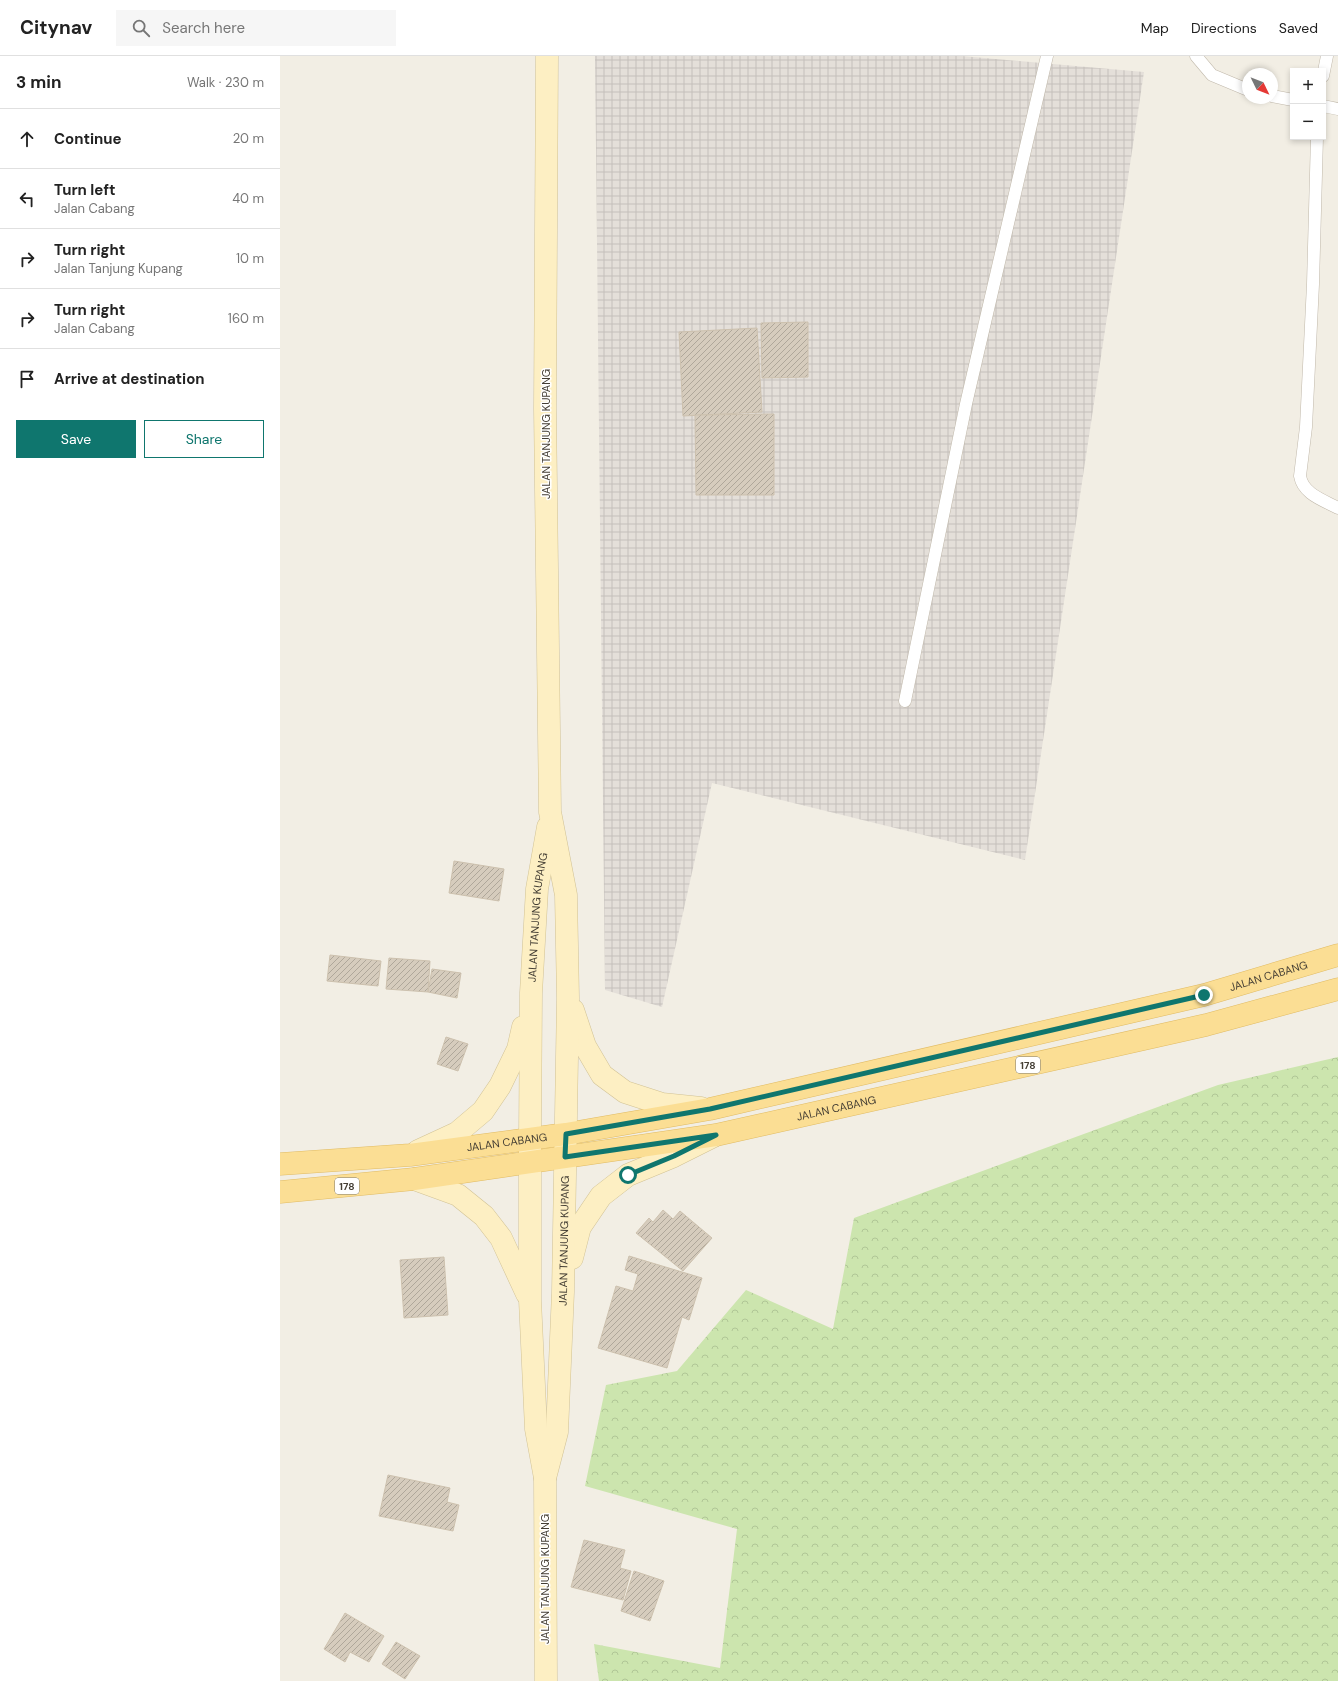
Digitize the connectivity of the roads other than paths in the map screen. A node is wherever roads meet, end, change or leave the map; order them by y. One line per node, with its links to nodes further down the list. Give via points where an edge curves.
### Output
1 (547, 56): 14 (main road, JALAN TANJUNG KUPANG, via 546,408)
2 (1047, 56): 13 (lane, via 966,404)
3 (1196, 56): 6 (lane, via 1212,75)
4 (1327, 56): 5 (lane)
5 (1325, 68)
6 (1242, 88)
7 (1278, 97): 8 (lane)
8 (1290, 99)
9 (1326, 107): 10 (lane)
10 (1338, 109)
11 (1317, 140): 12 (lane, via 1307,412 1300,476 1301,482 1309,492)
12 (1338, 508)
13 (905, 701)
14 (550, 812): 17 (main road, JALAN TANJUNG KUPANG, via 537,889); 18 (main road, JALAN TANJUNG KUPANG, via 566,894)
15 (1338, 955): 19 (main road, JALAN CABANG, via 1204,995)
16 (1338, 989): 21 (main road, JALAN CABANG / 178, via 1206,1025)
17 (531, 993): 22 (main road, JALAN TANJUNG KUPANG); 23 (main road, via 518,1049 500,1086 483,1111 458,1134)
18 (568, 998): 19 (main road, via 585,1046 602,1075 625,1092 662,1104); 20 (main road, JALAN TANJUNG KUPANG)
19 (710, 1109): 20 (main road, JALAN CABANG)
20 (566, 1134): 22 (main road, JALAN CABANG); 24 (main road, JALAN TANJUNG KUPANG)
21 (716, 1135): 24 (main road, JALAN CABANG / 178); 29 (main road, via 628,1175 601,1196 580,1227)
22 (530, 1139): 23 (main road, JALAN CABANG); 25 (main road, JALAN TANJUNG KUPANG)
23 (410, 1155): 26 (main road, JALAN CABANG)
24 (565, 1157): 25 (main road, JALAN CABANG / 178); 29 (main road, JALAN TANJUNG KUPANG)
25 (530, 1163): 27 (main road, JALAN CABANG / 178); 30 (main road, JALAN TANJUNG KUPANG)
26 (280, 1164)
27 (414, 1180): 28 (main road, JALAN CABANG / 178); 30 (main road, via 458,1195 484,1216 501,1238)
28 (280, 1192)
29 (563, 1292): 31 (main road, JALAN TANJUNG KUPANG, via 557,1432)
30 (530, 1300): 31 (main road, JALAN TANJUNG KUPANG, via 536,1429)
31 (545, 1478): 32 (main road, JALAN TANJUNG KUPANG)
32 (546, 1681)

